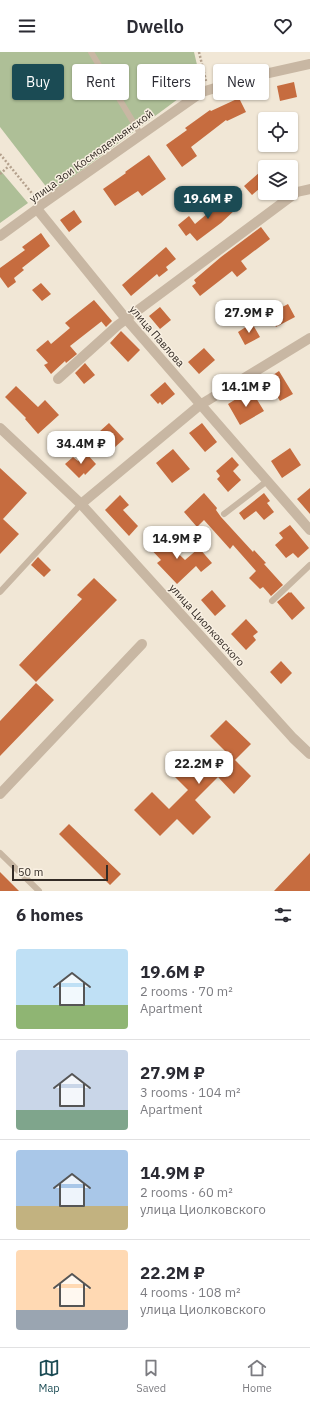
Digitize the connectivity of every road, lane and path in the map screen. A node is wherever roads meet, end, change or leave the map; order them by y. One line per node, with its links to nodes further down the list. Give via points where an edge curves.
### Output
1 (91, 52): 5 (lane)
2 (199, 52): 4 (path)
3 (310, 64): 4 (street, улица Зои Космодемьянской)
4 (208, 90): 5 (street, улица Зои Космодемьянской)
5 (141, 135): 10 (street, улица Зои Космодемьянской)
6 (0, 154): 7 (path)
7 (10, 166): 8 (path); 10 (path)
8 (0, 174)
9 (310, 190): 12 (street, via 297,192)
10 (39, 207): 11 (street, улица Зои Космодемьянской); 12 (street, улица Павлова)
11 (0, 236)
12 (127, 320): 14 (street, via 118,325); 15 (street, улица Павлова)
13 (310, 338): 15 (street)
14 (58, 379)
15 (200, 404): 17 (street, улица Павлова); 18 (street)
16 (0, 428): 18 (street, улица Циолковского)
17 (267, 481): 19 (lane); 20 (street, улица Павлова)
18 (81, 504): 22 (lane); 25 (street, улица Циолковского)
19 (224, 514)
20 (310, 530)
21 (310, 565): 23 (lane)
22 (0, 592)
23 (272, 601)
24 (142, 644): 26 (street)
25 (310, 754)
26 (0, 794)
27 (0, 853): 28 (lane)
28 (39, 891)

